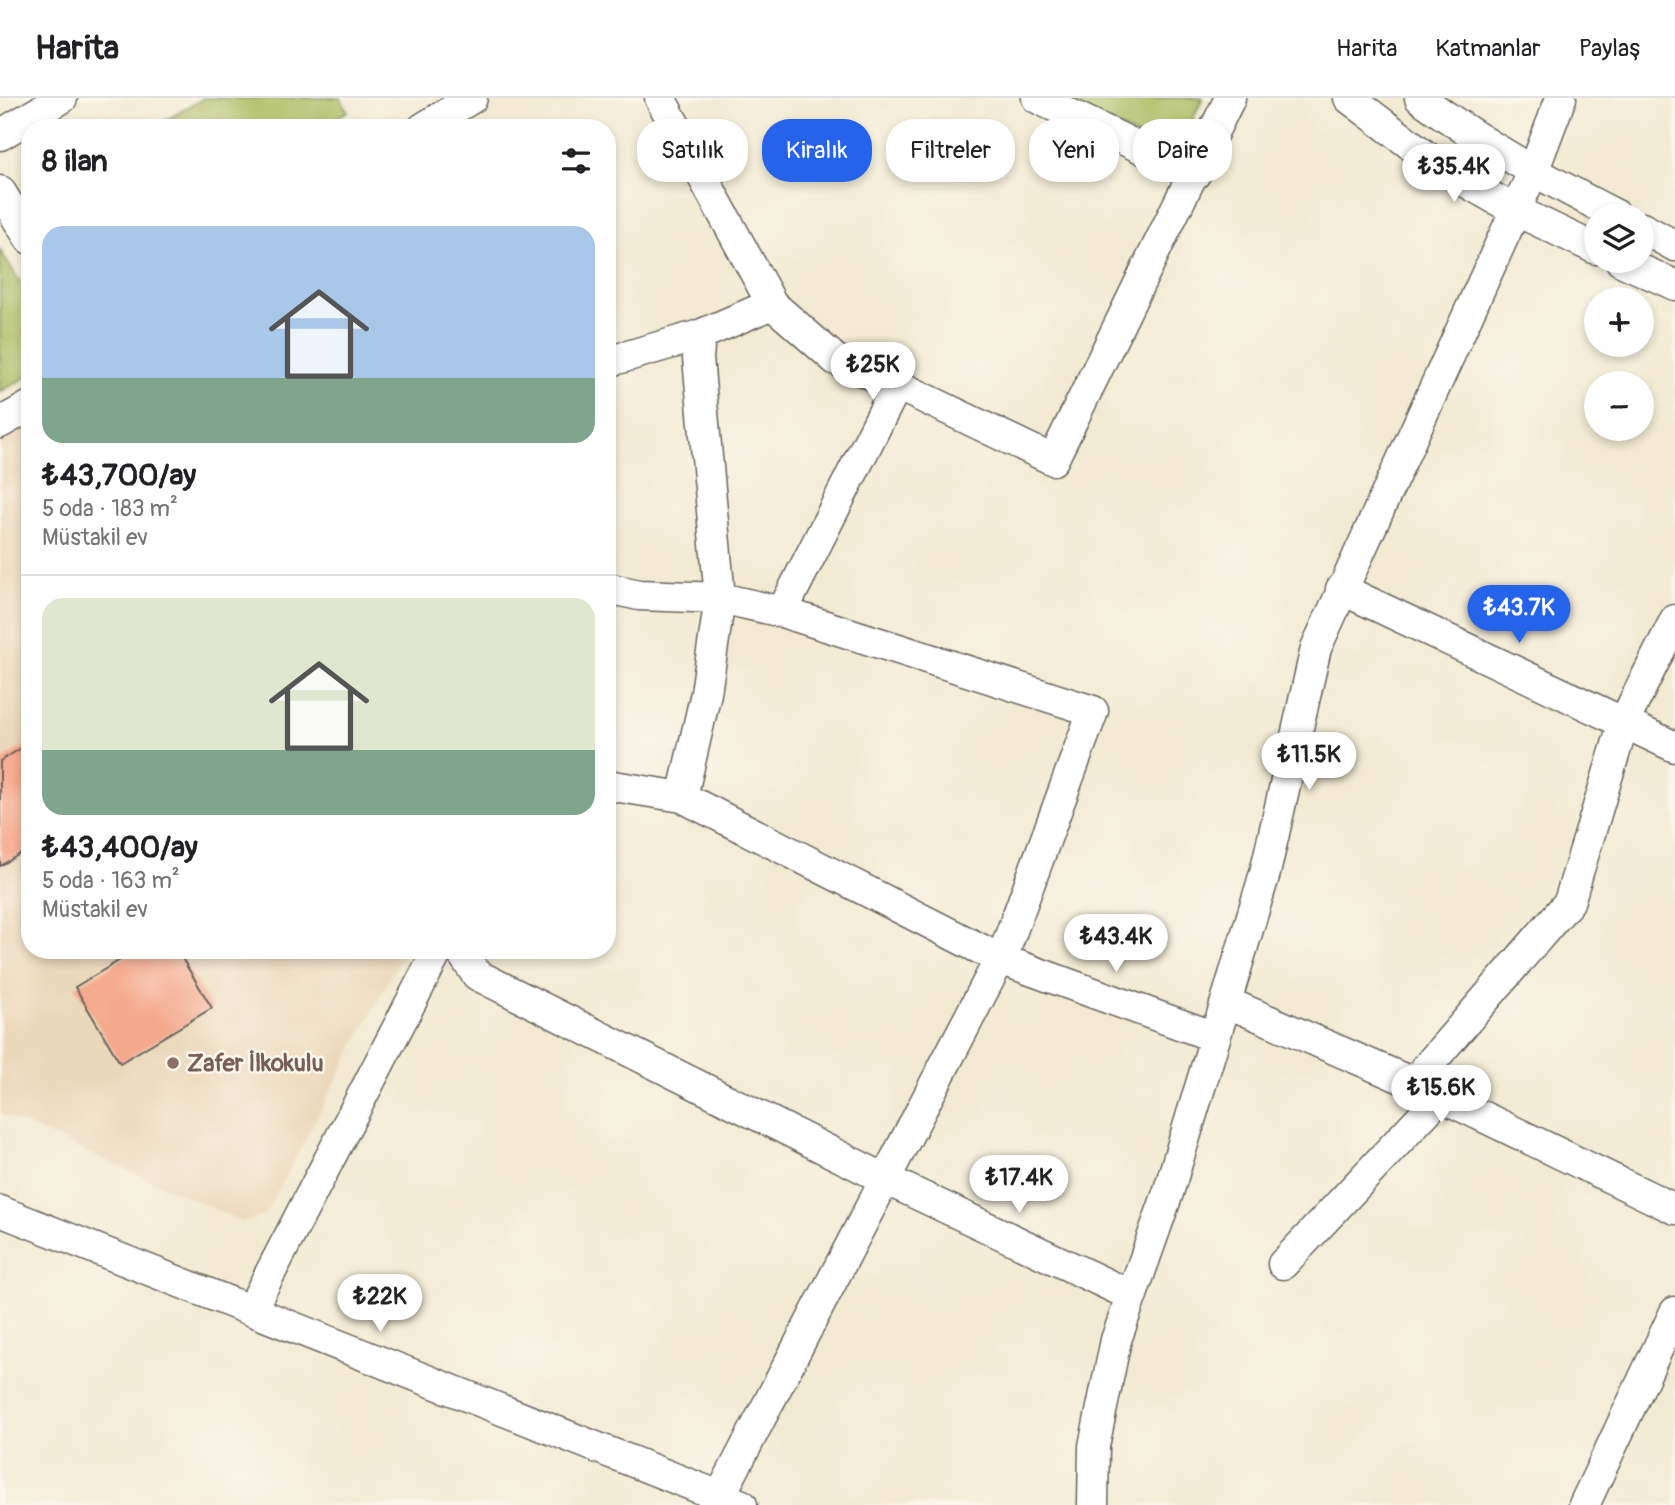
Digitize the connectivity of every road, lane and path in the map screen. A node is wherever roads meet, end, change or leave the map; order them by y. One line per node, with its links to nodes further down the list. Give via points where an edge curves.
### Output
1 (62, 98): 9 (street)
2 (472, 98): 10 (street)
3 (660, 98): 26 (street)
4 (1037, 98): 14 (street)
5 (1230, 98): 11 (street)
6 (1349, 98): 19 (street, via 1443,169)
7 (1420, 98): 15 (street)
8 (1561, 98): 15 (street)
9 (27, 119)
10 (438, 119)
11 (1220, 119)
12 (21, 122): 13 (street)
13 (0, 135)
14 (1133, 144)
15 (1533, 172): 18 (street); 19 (street)
16 (1191, 182): 29 (street, via 1053,460)
17 (0, 191): 20 (street)
18 (1593, 203)
19 (1515, 210): 22 (street); 32 (street)
20 (21, 225)
21 (1654, 235): 23 (street)
22 (1584, 243)
23 (1675, 246)
24 (1648, 273): 25 (street)
25 (1675, 285)
26 (772, 303): 27 (street); 29 (street, via 836,360)
27 (701, 335): 28 (street); 34 (street, via 698,358)
28 (616, 359)
29 (897, 385): 35 (street)
30 (21, 411): 31 (street)
31 (0, 423)
32 (1341, 589): 37 (street); 44 (street, via 1316,648 1265,873)
33 (616, 590): 34 (street)
34 (720, 598): 35 (street); 40 (street, via 706,693)
35 (782, 612): 43 (street, via 1093,711)
36 (1675, 620): 37 (street)
37 (1624, 722): 38 (street); 46 (street, via 1569,902)
38 (1675, 747)
39 (616, 786): 40 (street)
40 (682, 797): 43 (street)
41 (433, 959): 53 (street)
42 (466, 959): 48 (street, via 477,975)
43 (1000, 959): 45 (street); 48 (street)
44 (1226, 1002): 45 (street); 46 (street)
45 (1215, 1037): 52 (street)
46 (1413, 1083): 47 (street)
47 (1441, 1096): 49 (street); 51 (street)
48 (885, 1180): 52 (street); 55 (street)
49 (1675, 1209)
50 (0, 1211): 53 (street)
51 (1283, 1264)
52 (1132, 1296): 56 (street, via 1116,1340 1094,1446)
53 (251, 1310): 55 (street)
54 (1675, 1311): 57 (street)
55 (731, 1501)
56 (1093, 1505)
57 (1584, 1505)

